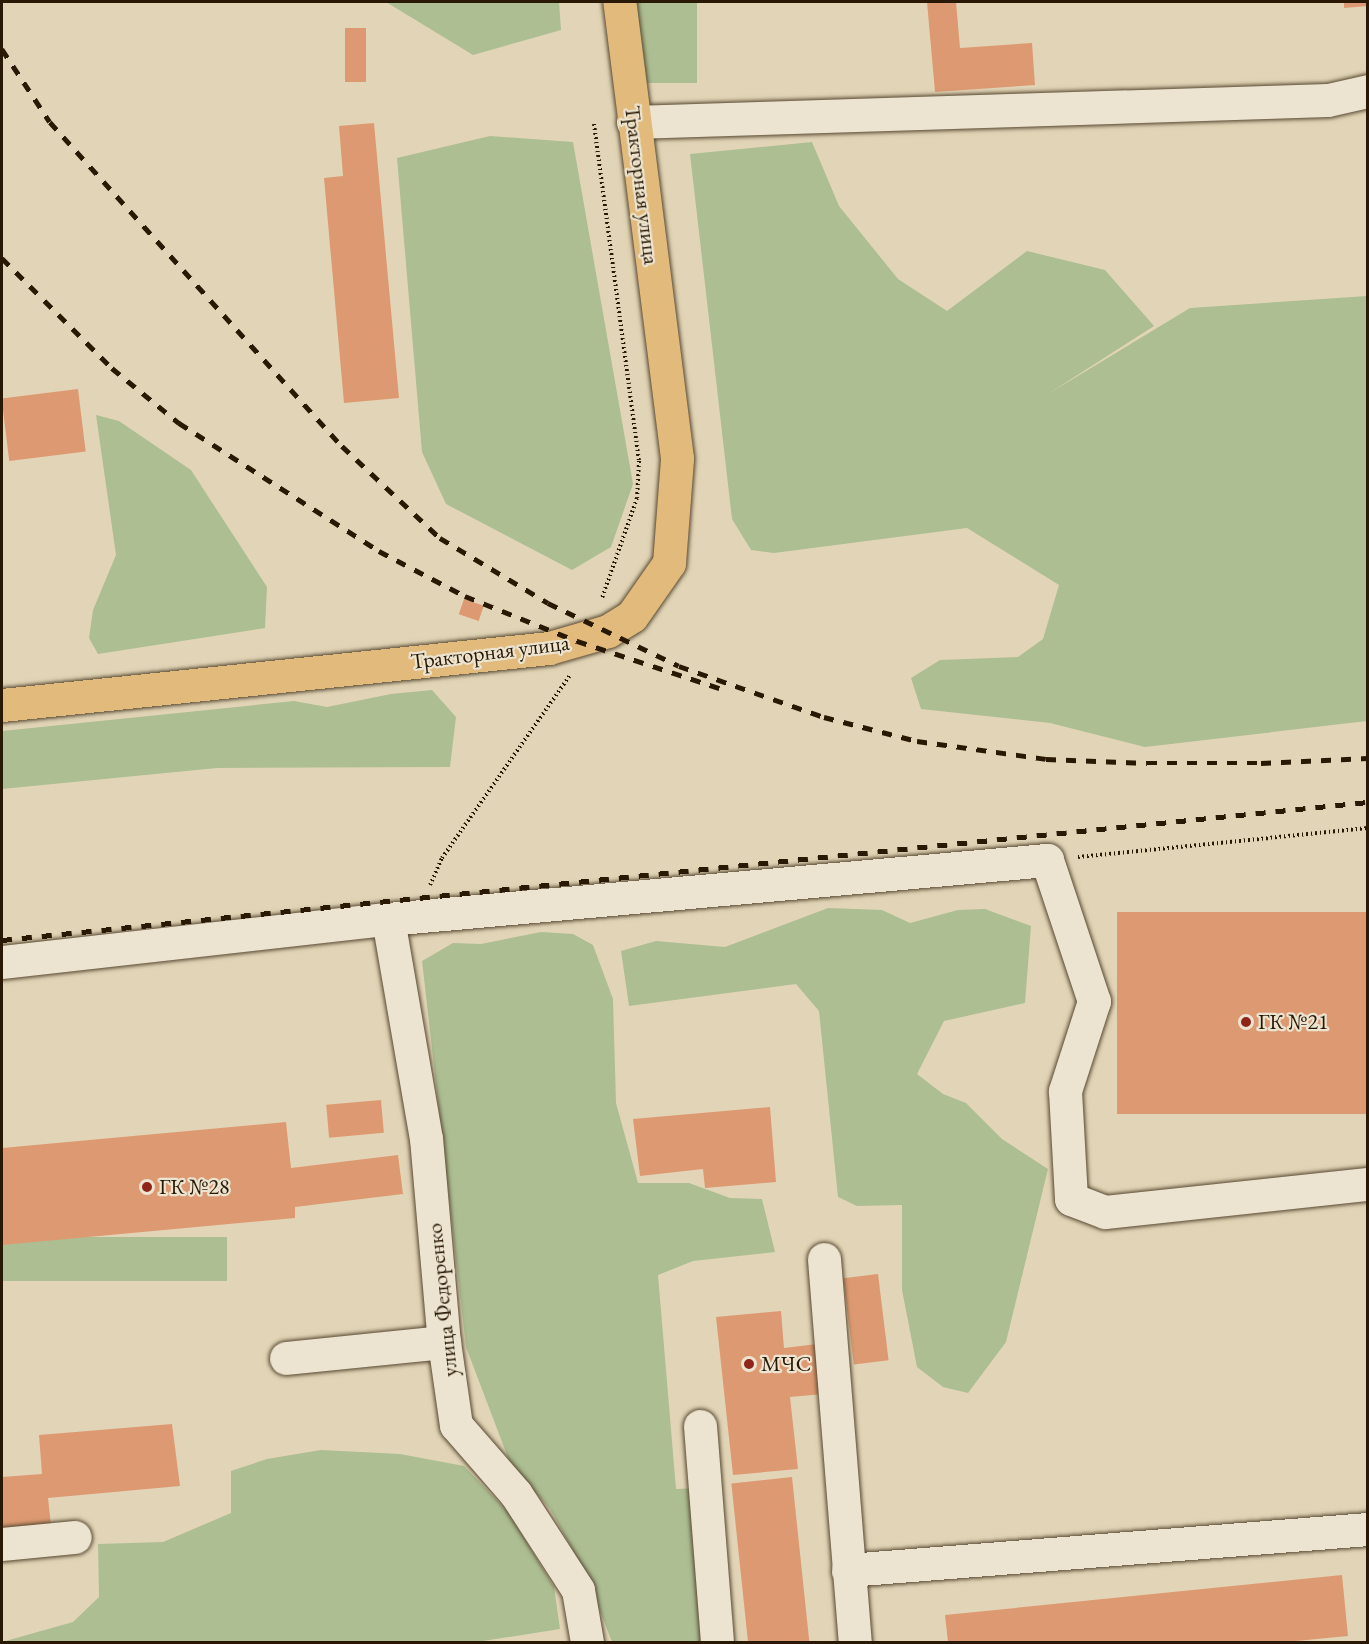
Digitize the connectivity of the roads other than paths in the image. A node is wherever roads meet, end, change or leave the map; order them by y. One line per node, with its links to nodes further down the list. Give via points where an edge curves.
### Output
1 (619, 2): 3 (main road, Тракторная улица)
2 (1368, 91): 3 (street, via 1328,100)
3 (633, 122): 4 (main road, Тракторная улица, via 677,458 669,563 632,616 579,640 549,648)
4 (2, 705)
5 (388, 918): 6 (street); 7 (street, via 1047,860 1094,1001 1065,1091 1071,1199 1105,1212); 9 (street, улица Федоренко, via 426,1138)
6 (2, 962)
7 (1368, 1184)
8 (824, 1259): 15 (street)
9 (444, 1342): 10 (street); 16 (street, улица Федоренко, via 456,1425 516,1494 578,1590)
10 (286, 1358)
11 (700, 1426): 17 (street)
12 (1368, 1529): 15 (street)
13 (75, 1537): 14 (street)
14 (2, 1544)
15 (848, 1570): 18 (street)
16 (587, 1642)
17 (717, 1642)
18 (855, 1642)

